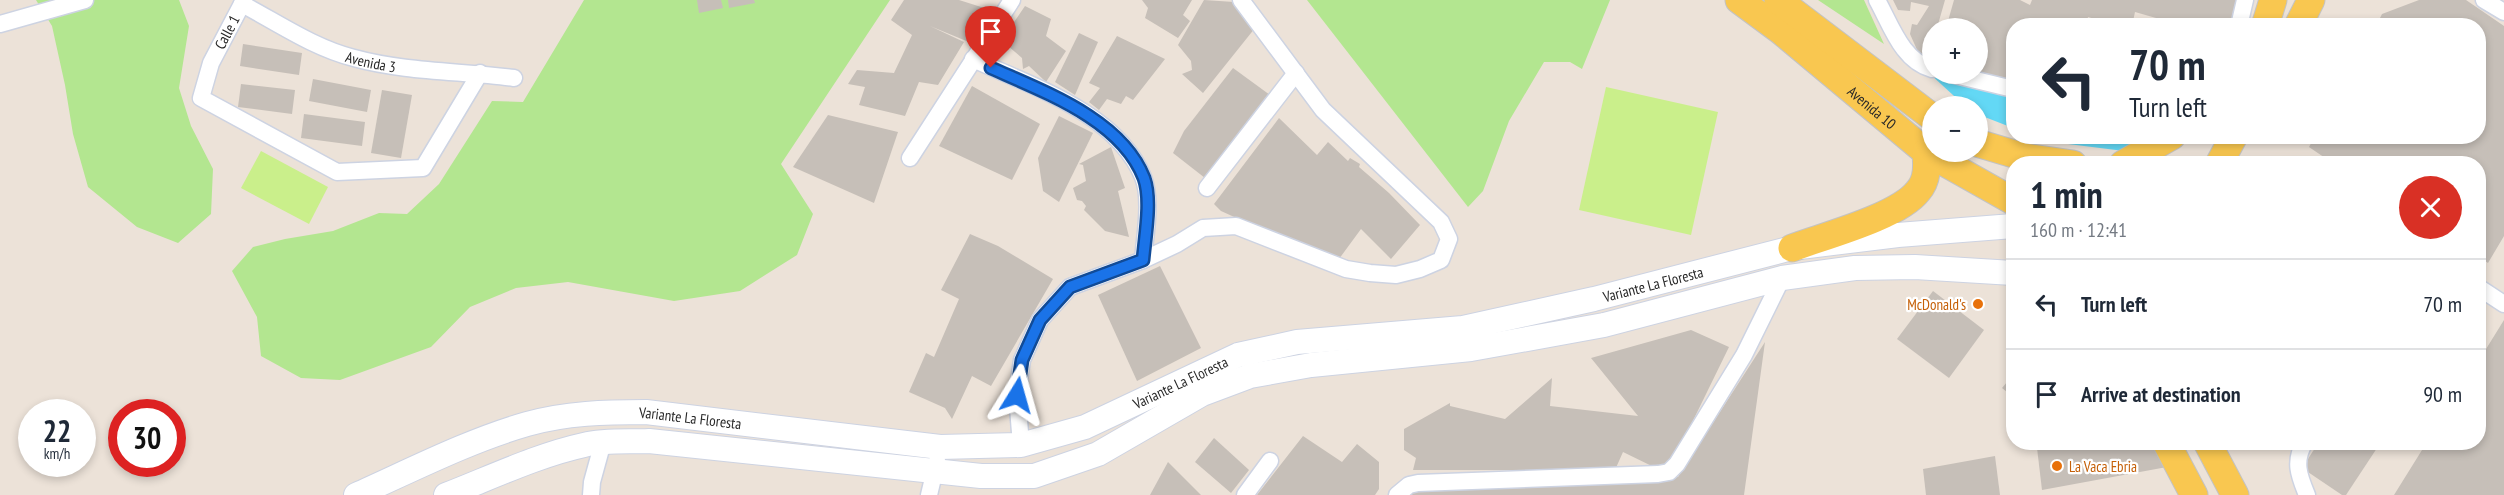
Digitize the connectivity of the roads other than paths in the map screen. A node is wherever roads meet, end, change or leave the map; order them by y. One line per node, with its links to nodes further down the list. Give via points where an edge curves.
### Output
1 (85, 0): 16 (street)
2 (1012, 0): 17 (street)
3 (1241, 0): 20 (street)
4 (1739, 0): 27 (main road, Avenida 10)
5 (1779, 0): 24 (main road, Avenida 10)
6 (1877, 0): 18 (street, via 1903,48)
7 (2245, 0): 13 (street)
8 (2273, 0): 14 (main road)
9 (2311, 0): 15 (main road)
10 (2484, 0): 12 (street)
11 (243, 2): 19 (street, Avenida 3, via 321,46 353,58 395,66); 19 (street, Calle 1, via 211,63 201,98 336,172 423,168)
12 (2504, 12)
13 (2241, 18)
14 (2267, 18)
15 (2302, 18)
16 (0, 24)
17 (973, 59): 30 (street); 37 (street, via 1065,101 1104,126 1127,150 1144,178 1147,211)
18 (1922, 65)
19 (480, 73): 21 (street, Avenida 3)
20 (1296, 73): 33 (street); 37 (street, via 1323,110 1442,222 1449,239 1441,260 1396,275 1370,273 1346,269 1236,226 1203,228)
21 (514, 78)
22 (1988, 83): 23 (street)
23 (2006, 87)
24 (1922, 109)
25 (2158, 144): 29 (main road)
26 (1988, 146): 28 (main road)
27 (1922, 149)
28 (2021, 156)
29 (2137, 156)
30 (910, 158)
31 (1927, 162): 36 (main road, via 1920,190 1905,204)
32 (1944, 162): 34 (main road, Avenida 10)
33 (1207, 188)
34 (2006, 197)
35 (2006, 227): 36 (main road, Variante La Floresta)
36 (1792, 248): 43 (main road, Variante La Floresta, via 1463,328 1297,342 1238,355 1086,427)
37 (1143, 260): 43 (street, via 1070,287 1040,320 1020,372 1017,395)
38 (2006, 273): 39 (main road, Variante La Floresta, via 1854,268)
39 (1782, 278): 49 (main road, Variante La Floresta, via 1604,325 1471,349 1311,365 1250,376 1202,394 1098,454 1034,476 981,476); 54 (street, via 1744,355 1669,472 1418,483)
40 (2486, 292): 41 (street)
41 (2504, 304)
42 (603, 442): 49 (main road, Variante La Floresta, via 649,441); 51 (main road, Variante La Floresta, via 533,462); 52 (street)
43 (1021, 445): 44 (main road, Variante La Floresta)
44 (940, 447): 49 (street); 50 (main road, Variante La Floresta, via 646,412 607,412 528,424 485,437)
45 (2170, 450): 55 (main road)
46 (2211, 450): 56 (main road)
47 (2302, 450): 57 (street, via 2297,461)
48 (1270, 461): 53 (street)
49 (932, 484)
50 (356, 495)
51 (446, 495)
52 (591, 495)
53 (1245, 495)
54 (1397, 495)
55 (2194, 495)
56 (2235, 495)
57 (2307, 495)

